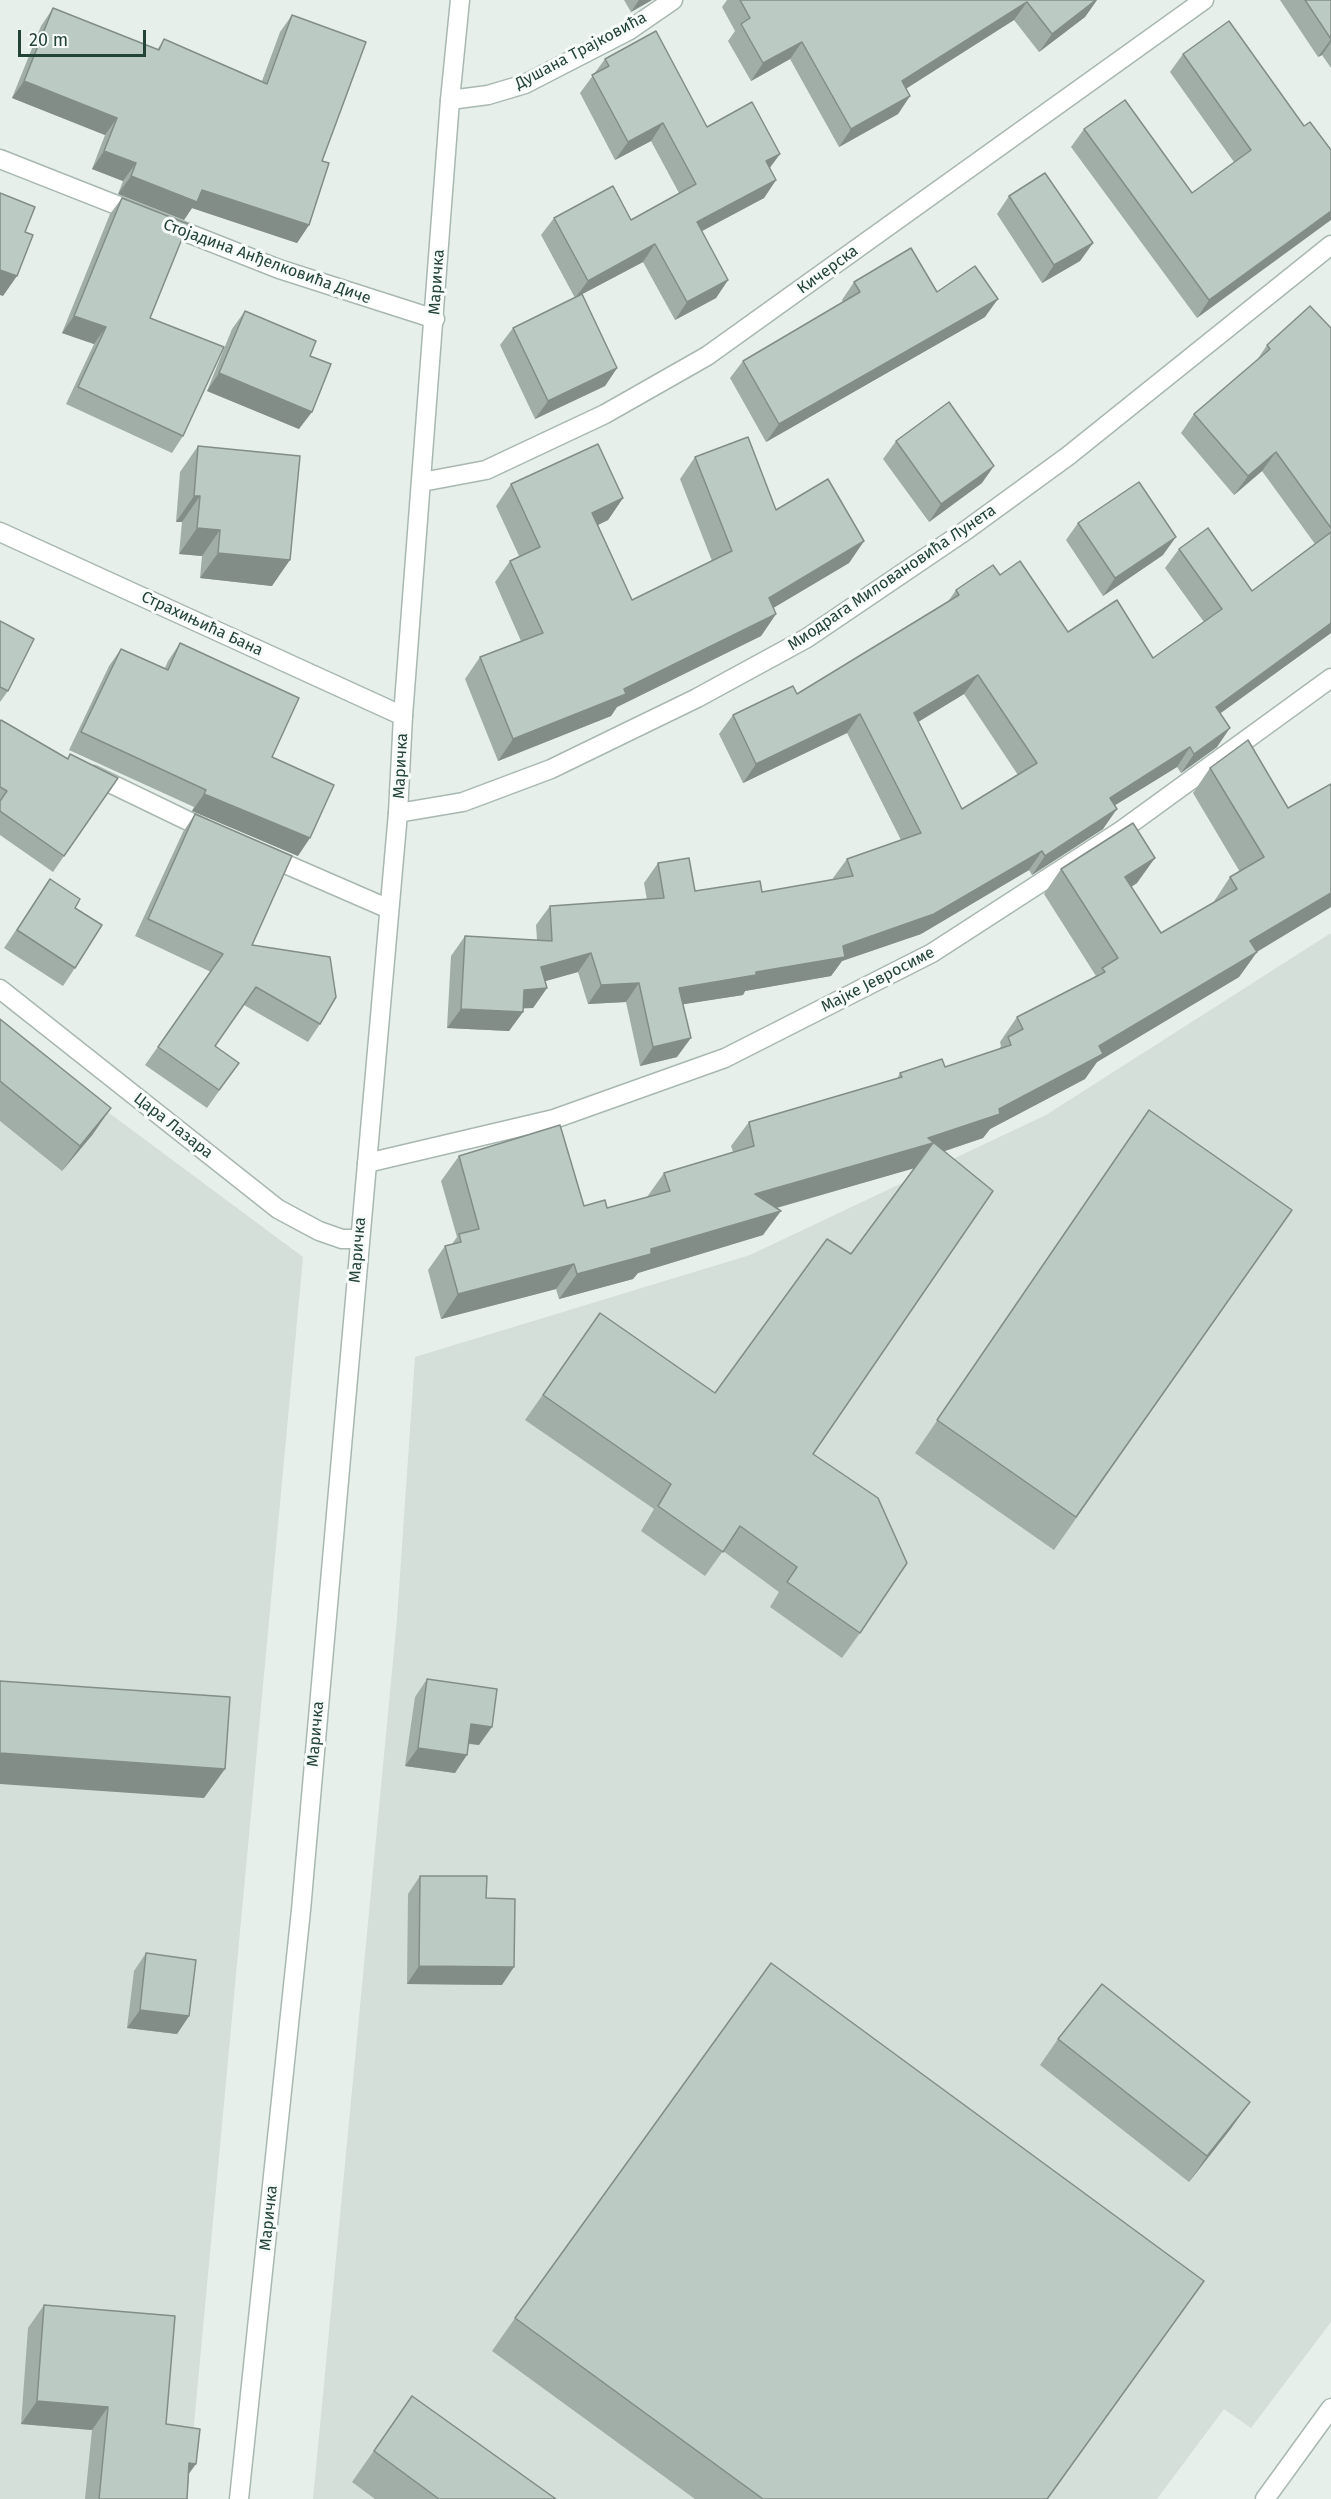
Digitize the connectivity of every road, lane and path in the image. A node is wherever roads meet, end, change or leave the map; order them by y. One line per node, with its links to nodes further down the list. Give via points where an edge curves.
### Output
1 (460, 0): 4 (street, Маричка)
2 (673, 0): 4 (street, Душана Трајковића, via 628,31 525,84 488,95)
3 (1204, 0): 8 (street, Кичерска, via 707,356 605,414 486,470)
4 (450, 100): 7 (street, Маричка)
5 (0, 159): 7 (street, Стојадина Анђелковића Диче, via 279,269)
6 (1331, 245): 13 (street, Миодрага Миловановића Лунета, via 1068,456 807,638 697,698 551,769 463,802)
7 (435, 319): 8 (street, Маричка)
8 (422, 482): 11 (street, Маричка)
9 (0, 532): 11 (street, Страхињића Бана)
10 (1331, 678): 18 (street, Мајке Јевросиме, via 1122,830 932,953 725,1058 554,1119)
11 (403, 716): 13 (street, Маричка)
12 (75, 766): 14 (street)
13 (398, 813): 16 (street, Маричка)
14 (223, 837)
15 (255, 851): 16 (street)
16 (389, 909): 18 (street, Маричка)
17 (0, 989): 19 (street, Цара Лазара, via 278,1209 319,1231 342,1239)
18 (367, 1163): 19 (street, Маричка)
19 (359, 1239): 21 (street, Маричка, via 302,1910)
20 (1331, 2408): 22 (street)
21 (238, 2499)
22 (1264, 2499)

